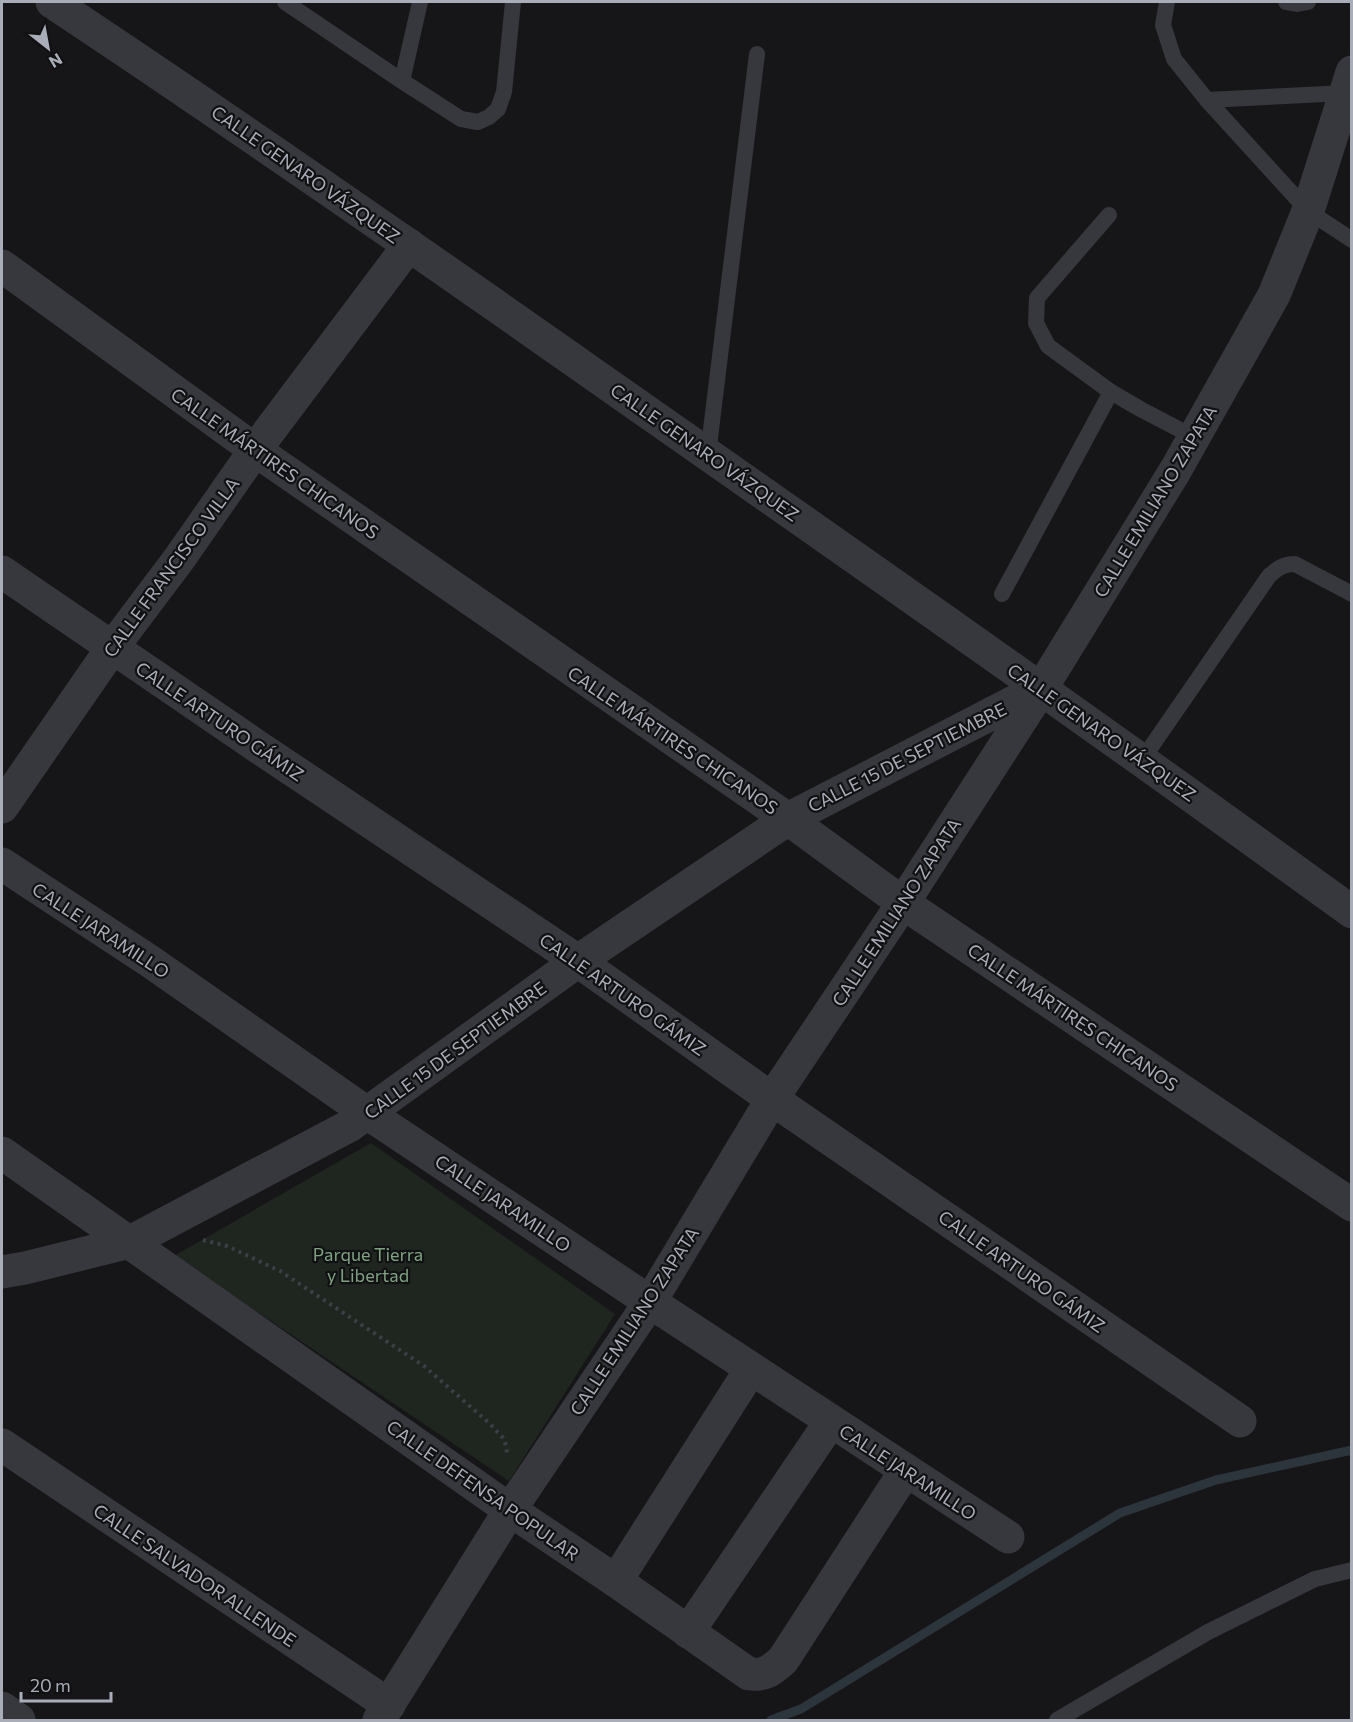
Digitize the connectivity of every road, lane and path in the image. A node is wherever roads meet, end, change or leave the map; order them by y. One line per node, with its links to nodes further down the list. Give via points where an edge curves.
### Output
1 (52, 2): 15 (street, CALLE GENARO VÁZQUEZ)
2 (285, 2): 9 (lane)
3 (420, 2): 9 (lane)
4 (513, 2): 9 (lane, via 504,92 498,109 489,117 478,122 461,119)
5 (1167, 2): 11 (lane, via 1163,25 1174,58)
6 (1286, 2): 7 (lane)
7 (1308, 2)
8 (757, 54): 20 (lane)
9 (402, 81)
10 (1348, 82): 11 (lane); 12 (street, CALLE EMILIANO ZAPATA)
11 (1207, 100): 12 (lane)
12 (1308, 211): 14 (lane); 18 (street, CALLE EMILIANO ZAPATA, via 1274,295)
13 (1109, 215): 17 (lane, via 1037,298 1036,323 1048,346)
14 (1352, 240)
15 (409, 245): 19 (street, CALLE FRANCISCO VILLA); 20 (street, CALLE GENARO VÁZQUEZ)
16 (2, 266): 19 (street, CALLE MÁRTIRES CHICANOS)
17 (1111, 392): 18 (lane); 22 (lane)
18 (1194, 437): 25 (street, CALLE EMILIANO ZAPATA)
19 (255, 450): 24 (street, CALLE FRANCISCO VILLA); 28 (street, CALLE MÁRTIRES CHICANOS)
20 (708, 454): 25 (street, CALLE GENARO VÁZQUEZ)
21 (2, 572): 24 (street, CALLE ARTURO GÁMIZ)
22 (1002, 594)
23 (1352, 594): 26 (lane, via 1295,564 1279,568 1269,576)
24 (112, 648): 27 (street, CALLE FRANCISCO VILLA); 32 (street, CALLE ARTURO GÁMIZ)
25 (1041, 688): 26 (street, CALLE GENARO VÁZQUEZ); 28 (street, CALLE 15 DE SEPTIEMBRE); 30 (street, CALLE EMILIANO ZAPATA)
26 (1142, 760): 31 (street, CALLE GENARO VÁZQUEZ)
27 (2, 807)
28 (788, 819): 30 (street, CALLE MÁRTIRES CHICANOS); 32 (street, CALLE 15 DE SEPTIEMBRE)
29 (2, 864): 34 (street, CALLE JARAMILLO)
30 (903, 903): 33 (street, CALLE EMILIANO ZAPATA); 36 (street, CALLE MÁRTIRES CHICANOS)
31 (1352, 912)
32 (578, 961): 33 (street, CALLE ARTURO GÁMIZ); 34 (street, CALLE 15 DE SEPTIEMBRE)
33 (772, 1099): 40 (street, CALLE EMILIANO ZAPATA); 43 (street, CALLE ARTURO GÁMIZ)
34 (368, 1113): 38 (street, CALLE 15 DE SEPTIEMBRE); 40 (street, CALLE JARAMILLO)
35 (2, 1153): 38 (street, CALLE DEFENSA POPULAR)
36 (1352, 1205)
37 (193, 1237): 45 (path, via 227,1246 280,1271 424,1366 503,1438)
38 (130, 1242): 39 (street, CALLE 15 DE SEPTIEMBRE); 47 (street, CALLE DEFENSA POPULAR)
39 (2, 1272)
40 (650, 1302): 41 (street, CALLE JARAMILLO); 47 (street, CALLE EMILIANO ZAPATA)
41 (751, 1369): 42 (street, CALLE JARAMILLO); 50 (street)
42 (831, 1421): 46 (street, CALLE JARAMILLO); 51 (street)
43 (1240, 1421)
44 (2, 1445): 53 (street, CALLE SALVADOR ALLENDE)
45 (506, 1459)
46 (906, 1470): 48 (street, CALLE JARAMILLO); 51 (street, CALLE DEFENSA POPULAR, via 783,1660 772,1670 749,1674)
47 (510, 1510): 50 (street, CALLE DEFENSA POPULAR); 53 (street, CALLE EMILIANO ZAPATA)
48 (1008, 1538)
49 (1352, 1570): 55 (lane, via 1315,1579 1208,1632)
50 (615, 1581): 51 (street, CALLE DEFENSA POPULAR)
51 (688, 1632)
52 (2, 1708): 54 (street)
53 (384, 1713)
54 (20, 1720)
55 (1057, 1720)

